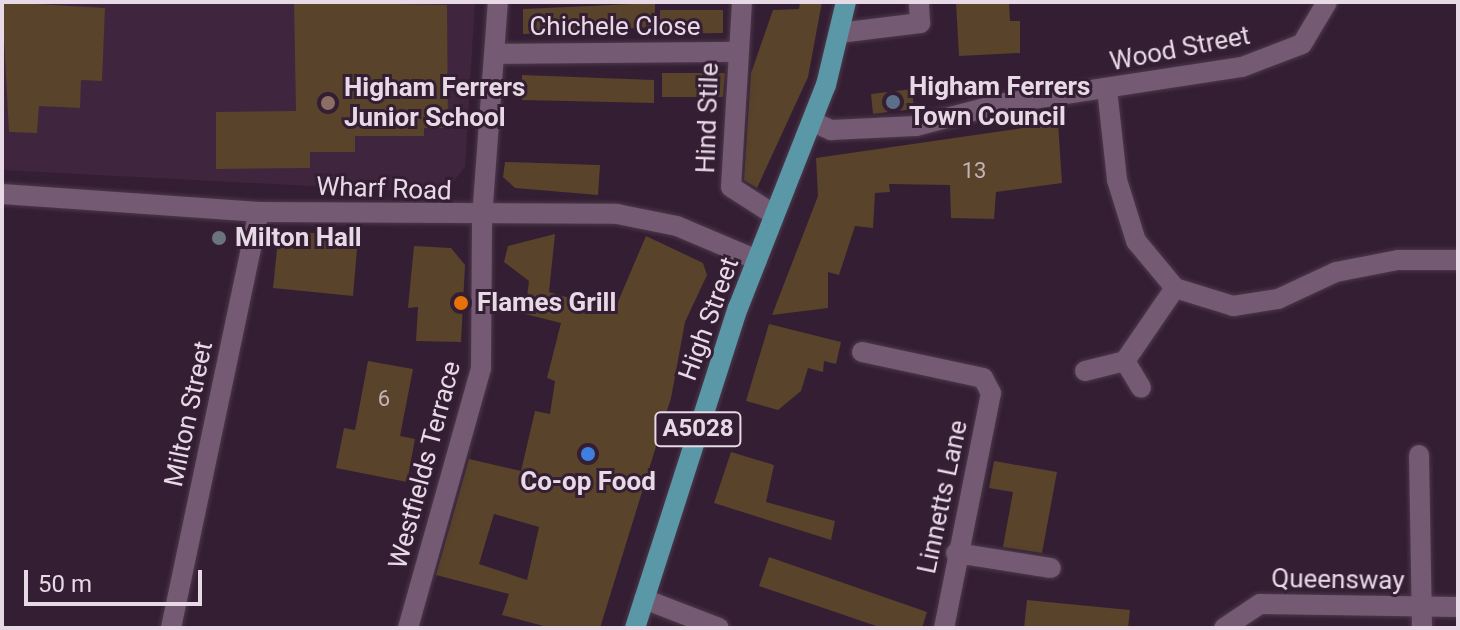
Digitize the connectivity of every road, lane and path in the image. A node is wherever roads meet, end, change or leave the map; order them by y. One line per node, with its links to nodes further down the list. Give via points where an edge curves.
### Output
1 (498, 2): 8 (street, Westfields Terrace)
2 (742, 2): 7 (street, Hind Stile)
3 (846, 2): 6 (main road, A5028)
4 (919, 2): 6 (street, via 920,23)
5 (1327, 2): 9 (street, Wood Street, via 1319,25 1302,44 1242,67)
6 (839, 33): 10 (main road, A5028)
7 (736, 52): 8 (street, Chichele Close); 13 (street, Hind Stile, via 731,187)
8 (494, 54): 14 (street, Westfields Terrace)
9 (1107, 89): 10 (street, Wood Street, via 869,130); 17 (street, via 1117,180 1136,241)
10 (813, 122): 13 (main road, High Street / A5028)
11 (2, 194): 12 (street, Wharf Road)
12 (259, 212): 14 (street, Wharf Road); 28 (street, Milton Street)
13 (773, 214): 15 (main road, High Street / A5028)
14 (482, 218): 15 (street, Wharf Road, via 648,217); 29 (street, Westfields Terrace, via 481,368)
15 (757, 260): 25 (main road, High Street / A5028)
16 (1458, 260): 17 (street, via 1398,260 1336,272 1278,299 1233,306)
17 (1175, 288): 19 (street)
18 (862, 352): 23 (street, Linnetts Lane, via 983,378 991,393)
19 (1125, 361): 20 (street); 21 (street)
20 (1085, 371)
21 (1141, 388)
22 (1419, 455): 26 (street)
23 (956, 553): 24 (street); 32 (street, Linnetts Lane)
24 (1051, 568)
25 (644, 599): 30 (main road, High Street / A5028); 31 (street)
26 (1423, 607): 27 (street, Queensway); 33 (street, Queensway, via 1260,604); 34 (street)
27 (1458, 607)
28 (171, 628)
29 (408, 628)
30 (635, 628)
31 (719, 628)
32 (944, 628)
33 (1224, 628)
34 (1422, 628)

